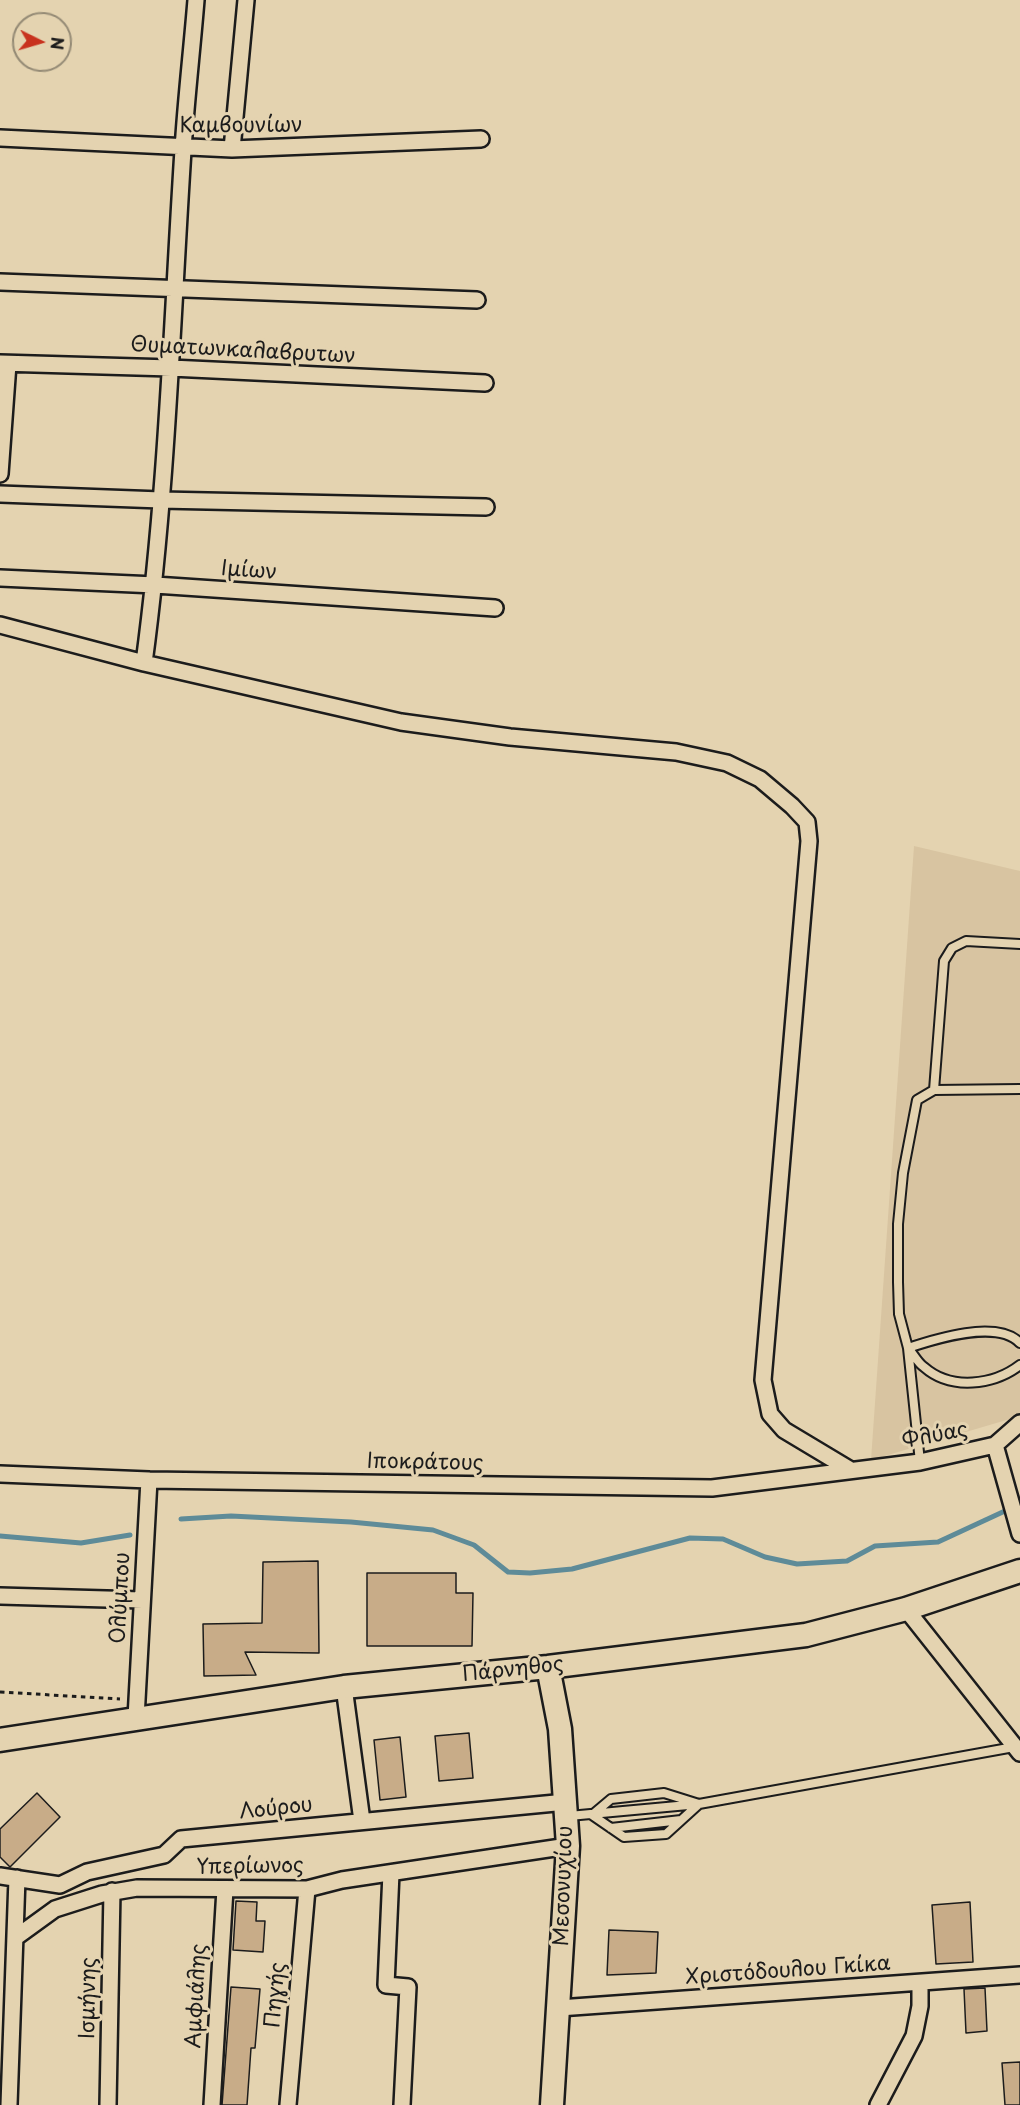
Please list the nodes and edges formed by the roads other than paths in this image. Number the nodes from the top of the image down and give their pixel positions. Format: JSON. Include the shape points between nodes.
{"nodes":[{"id":1,"x":196,"y":0,"type":"edge"},
{"id":2,"x":246,"y":0,"type":"edge"},
{"id":3,"x":0,"y":138,"type":"edge"},
{"id":4,"x":481,"y":138,"type":"dead end"},
{"id":5,"x":183,"y":148,"type":"junction"},
{"id":6,"x":231,"y":149,"type":"junction"},
{"id":7,"x":0,"y":282,"type":"edge"},
{"id":8,"x":176,"y":290,"type":"junction"},
{"id":9,"x":477,"y":300,"type":"dead end"},
{"id":10,"x":4,"y":363,"type":"edge"},
{"id":11,"x":171,"y":368,"type":"junction"},
{"id":12,"x":485,"y":383,"type":"dead end"},
{"id":13,"x":0,"y":474,"type":"edge"},
{"id":14,"x":0,"y":494,"type":"edge"},
{"id":15,"x":161,"y":500,"type":"junction"},
{"id":16,"x":486,"y":507,"type":"dead end"},
{"id":17,"x":0,"y":578,"type":"edge"},
{"id":18,"x":155,"y":585,"type":"junction"},
{"id":19,"x":495,"y":608,"type":"dead end"},
{"id":20,"x":0,"y":625,"type":"edge"},
{"id":21,"x":144,"y":663,"type":"junction"},
{"id":22,"x":1020,"y":944,"type":"edge"},
{"id":23,"x":1020,"y":1089,"type":"edge"},
{"id":24,"x":934,"y":1090,"type":"junction"},
{"id":25,"x":1020,"y":1343,"type":"edge"},
{"id":26,"x":908,"y":1348,"type":"junction"},
{"id":27,"x":1020,"y":1365,"type":"edge"},
{"id":28,"x":1020,"y":1423,"type":"edge"},
{"id":29,"x":995,"y":1445,"type":"junction"},
{"id":30,"x":920,"y":1462,"type":"junction"},
{"id":31,"x":849,"y":1469,"type":"junction"},
{"id":32,"x":0,"y":1474,"type":"edge"},
{"id":33,"x":149,"y":1480,"type":"junction"},
{"id":34,"x":1020,"y":1534,"type":"edge"},
{"id":35,"x":1020,"y":1571,"type":"edge"},
{"id":36,"x":0,"y":1596,"type":"edge"},
{"id":37,"x":142,"y":1600,"type":"junction"},
{"id":38,"x":906,"y":1609,"type":"junction"},
{"id":39,"x":548,"y":1667,"type":"junction"},
{"id":40,"x":344,"y":1687,"type":"junction"},
{"id":41,"x":136,"y":1709,"type":"junction"},
{"id":42,"x":0,"y":1740,"type":"edge"},
{"id":43,"x":1017,"y":1750,"type":"edge"},
{"id":44,"x":699,"y":1804,"type":"junction"},
{"id":45,"x":566,"y":1809,"type":"junction"},
{"id":46,"x":592,"y":1815,"type":"junction"},
{"id":47,"x":681,"y":1820,"type":"junction"},
{"id":48,"x":362,"y":1821,"type":"junction"},
{"id":49,"x":611,"y":1828,"type":"junction"},
{"id":50,"x":568,"y":1846,"type":"junction"},
{"id":51,"x":391,"y":1873,"type":"junction"},
{"id":52,"x":0,"y":1876,"type":"edge"},
{"id":53,"x":17,"y":1878,"type":"junction"},
{"id":54,"x":225,"y":1889,"type":"junction"},
{"id":55,"x":307,"y":1889,"type":"junction"},
{"id":56,"x":112,"y":1891,"type":"junction"},
{"id":57,"x":15,"y":1938,"type":"junction"},
{"id":58,"x":7,"y":1961,"type":"edge"},
{"id":59,"x":1020,"y":1975,"type":"edge"},
{"id":60,"x":920,"y":1983,"type":"junction"},
{"id":61,"x":559,"y":2008,"type":"junction"},
{"id":62,"x":9,"y":2105,"type":"edge"},
{"id":63,"x":108,"y":2105,"type":"edge"},
{"id":64,"x":212,"y":2105,"type":"edge"},
{"id":65,"x":288,"y":2105,"type":"edge"},
{"id":66,"x":402,"y":2105,"type":"edge"},
{"id":67,"x":552,"y":2105,"type":"edge"},
{"id":68,"x":878,"y":2105,"type":"edge"}],
"edges":[{"from":1,"to":5,"type":"street"},
{"from":2,"to":6,"type":"street"},
{"from":3,"to":5,"type":"street","name":"Καμβουνίων"},
{"from":4,"to":6,"type":"street","name":"Καμβουνίων"},
{"from":5,"to":6,"type":"street","name":"Καμβουνίων"},
{"from":5,"to":8,"type":"street"},
{"from":7,"to":8,"type":"street"},
{"from":8,"to":9,"type":"street"},
{"from":8,"to":11,"type":"street"},
{"from":10,"to":11,"type":"street","name":"Θυματωνκαλαβρυτων"},
{"from":10,"to":13,"type":"street"},
{"from":11,"to":12,"type":"street","name":"Θυματωνκαλαβρυτων"},
{"from":11,"to":15,"type":"street"},
{"from":14,"to":15,"type":"street"},
{"from":15,"to":16,"type":"street"},
{"from":15,"to":18,"type":"street"},
{"from":17,"to":18,"type":"street","name":"Ιμίων"},
{"from":18,"to":19,"type":"street","name":"Ιμίων"},
{"from":18,"to":21,"type":"street"},
{"from":20,"to":21,"type":"street"},
{"from":21,"to":31,"type":"street","via":[[401,722],[510,737],[676,752],[727,763],[760,779],[807,822],[808,853],[763,1380],[770,1414],[784,1430]]},
{"from":22,"to":24,"type":"lane","via":[[966,941],[952,948],[944,961]]},
{"from":23,"to":24,"type":"lane"},
{"from":24,"to":26,"type":"lane","via":[[917,1100],[903,1173],[898,1224],[899,1314]]},
{"from":25,"to":26,"type":"lane","via":[[1010,1336],[970,1332]]},
{"from":26,"to":27,"type":"lane","via":[[924,1368],[962,1382],[990,1381],[1008,1375]]},
{"from":26,"to":30,"type":"lane"},
{"from":28,"to":29,"type":"street","name":"Φλύας"},
{"from":29,"to":30,"type":"street","name":"Φλύας"},
{"from":29,"to":34,"type":"street"},
{"from":30,"to":31,"type":"street","name":"Φλύας"},
{"from":31,"to":33,"type":"street","name":"Ιποκράτους","via":[[712,1488]]},
{"from":32,"to":33,"type":"street","name":"Ιποκράτους"},
{"from":33,"to":37,"type":"street","name":"Ολύμπου"},
{"from":35,"to":38,"type":"main road","name":"Πάρνηθος"},
{"from":36,"to":37,"type":"street"},
{"from":37,"to":41,"type":"street","name":"Ολύμπου"},
{"from":38,"to":39,"type":"main road","name":"Πάρνηθος","via":[[806,1635]]},
{"from":38,"to":43,"type":"street"},
{"from":39,"to":40,"type":"main road","name":"Πάρνηθος"},
{"from":39,"to":45,"type":"main road","name":"Μεσονυχίου","via":[[560,1729]]},
{"from":40,"to":41,"type":"main road","name":"Πάρνηθος"},
{"from":40,"to":48,"type":"street"},
{"from":41,"to":42,"type":"main road","name":"Πάρνηθος"},
{"from":43,"to":44,"type":"lane"},
{"from":44,"to":46,"type":"lane"},
{"from":44,"to":46,"type":"lane","via":[[664,1793],[611,1799]]},
{"from":44,"to":47,"type":"lane"},
{"from":45,"to":46,"type":"lane"},
{"from":45,"to":48,"type":"street","name":"Λούρου"},
{"from":45,"to":50,"type":"main road","name":"Μεσονυχίου"},
{"from":46,"to":49,"type":"lane"},
{"from":47,"to":49,"type":"lane"},
{"from":47,"to":49,"type":"lane","via":[[666,1834],[624,1837]]},
{"from":48,"to":53,"type":"street","name":"Λούρου","via":[[181,1839],[164,1855],[87,1872],[60,1885]]},
{"from":50,"to":51,"type":"street","name":"Υπερίωνος"},
{"from":50,"to":61,"type":"main road","name":"Μεσονυχίου"},
{"from":51,"to":55,"type":"street","name":"Υπερίωνος"},
{"from":51,"to":66,"type":"street","via":[[386,1985],[408,1987]]},
{"from":52,"to":53,"type":"street","name":"Λούρου"},
{"from":53,"to":57,"type":"street"},
{"from":54,"to":55,"type":"street","name":"Υπερίωνος"},
{"from":54,"to":56,"type":"street","name":"Υπερίωνος"},
{"from":54,"to":64,"type":"street","name":"Αμφιάλης"},
{"from":55,"to":65,"type":"street","name":"Πηγής"},
{"from":56,"to":57,"type":"street","name":"Υπερίωνος","via":[[56,1909]]},
{"from":56,"to":63,"type":"street","name":"Ισμήνης"},
{"from":57,"to":58,"type":"street"},
{"from":58,"to":62,"type":"street"},
{"from":59,"to":60,"type":"street","name":"Χριστόδουλου Γκίκα"},
{"from":60,"to":61,"type":"street","name":"Χριστόδουλου Γκίκα"},
{"from":60,"to":68,"type":"street","via":[[914,2036]]},
{"from":61,"to":67,"type":"main road","name":"Μεσονυχίου"}]}
